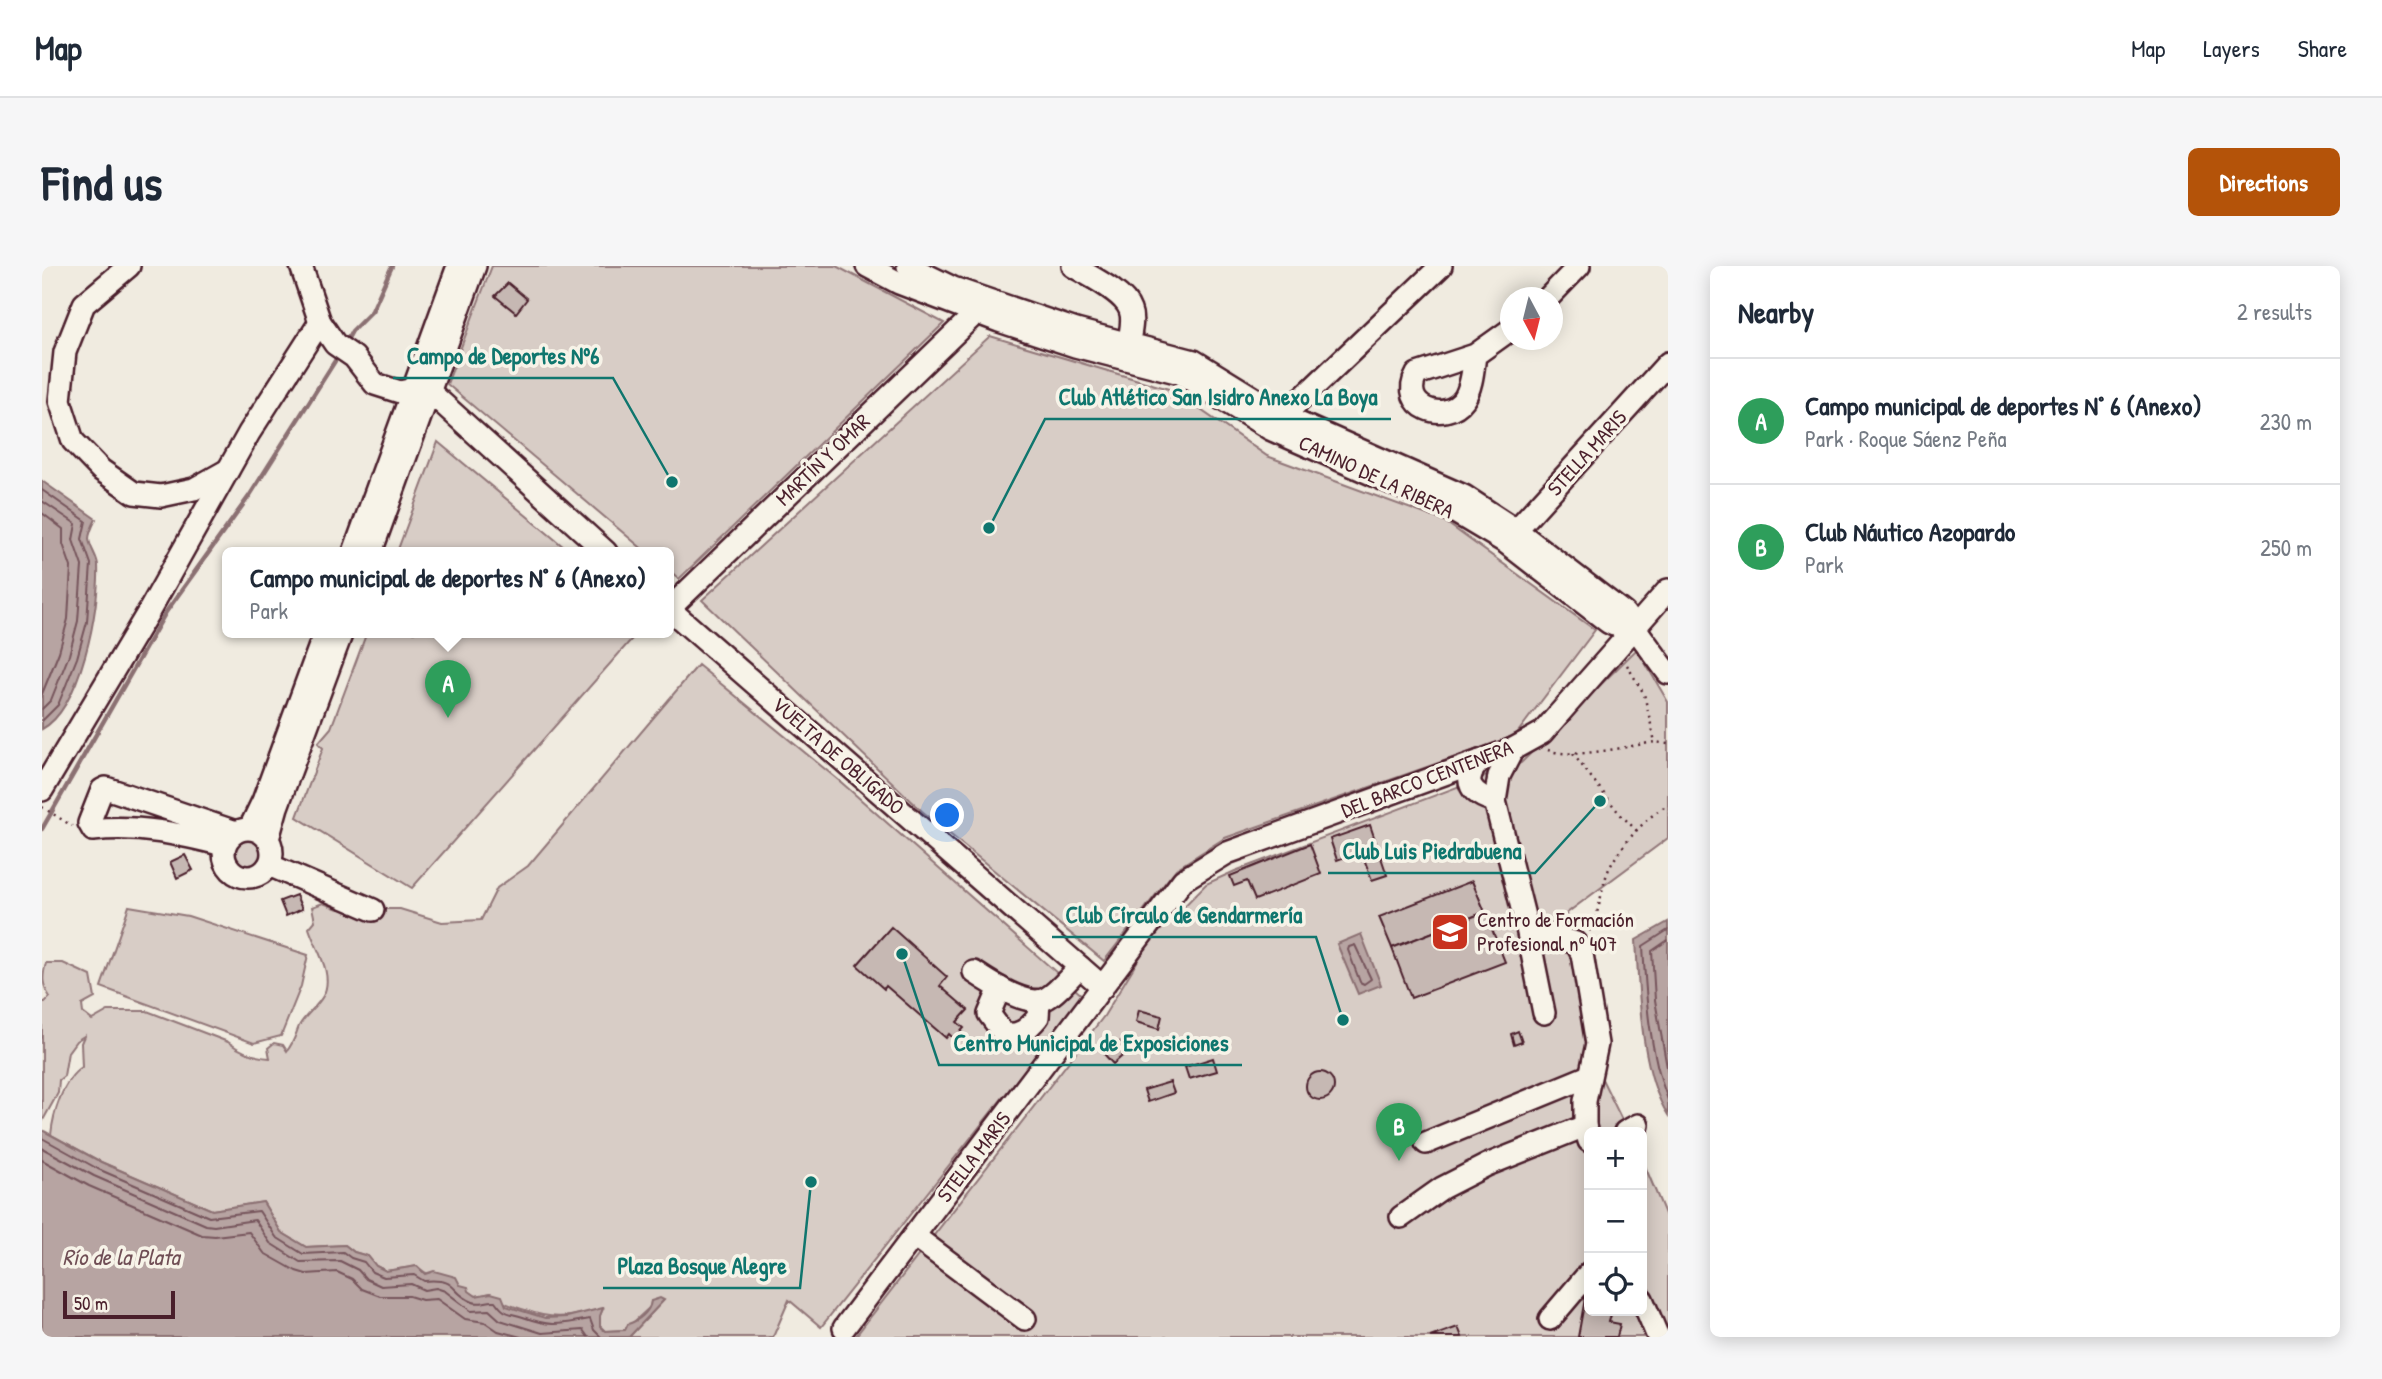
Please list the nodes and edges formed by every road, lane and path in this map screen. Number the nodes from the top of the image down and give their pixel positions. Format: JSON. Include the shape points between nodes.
{"nodes":[{"id":1,"x":129,"y":266,"type":"edge"},
{"id":2,"x":301,"y":266,"type":"edge"},
{"id":3,"x":458,"y":266,"type":"edge"},
{"id":4,"x":475,"y":266,"type":"edge"},
{"id":5,"x":867,"y":266,"type":"edge"},
{"id":6,"x":908,"y":266,"type":"edge"},
{"id":7,"x":1073,"y":266,"type":"edge"},
{"id":8,"x":1441,"y":266,"type":"edge"},
{"id":9,"x":1579,"y":266,"type":"edge"},
{"id":10,"x":1559,"y":287,"type":"edge"},
{"id":11,"x":977,"y":312,"type":"junction"},
{"id":12,"x":320,"y":322,"type":"junction"},
{"id":13,"x":1500,"y":337,"type":"edge"},
{"id":14,"x":1129,"y":343,"type":"junction"},
{"id":15,"x":1475,"y":355,"type":"dead end"},
{"id":16,"x":1668,"y":363,"type":"edge"},
{"id":17,"x":422,"y":390,"type":"junction"},
{"id":18,"x":1277,"y":422,"type":"junction"},
{"id":19,"x":228,"y":470,"type":"junction"},
{"id":20,"x":1511,"y":536,"type":"junction"},
{"id":21,"x":356,"y":547,"type":"edge"},
{"id":22,"x":373,"y":547,"type":"edge"},
{"id":23,"x":600,"y":547,"type":"edge"},
{"id":24,"x":1668,"y":590,"type":"edge"},
{"id":25,"x":674,"y":603,"type":"edge"},
{"id":26,"x":674,"y":612,"type":"edge"},
{"id":27,"x":1633,"y":628,"type":"junction"},
{"id":28,"x":323,"y":638,"type":"edge"},
{"id":29,"x":340,"y":638,"type":"edge"},
{"id":30,"x":1616,"y":648,"type":"junction"},
{"id":31,"x":1668,"y":673,"type":"edge"},
{"id":32,"x":1655,"y":742,"type":"junction"},
{"id":33,"x":1668,"y":744,"type":"edge"},
{"id":34,"x":1519,"y":746,"type":"junction"},
{"id":35,"x":1573,"y":754,"type":"junction"},
{"id":36,"x":1480,"y":761,"type":"junction"},
{"id":37,"x":42,"y":790,"type":"edge"},
{"id":38,"x":1495,"y":801,"type":"junction"},
{"id":39,"x":1668,"y":805,"type":"edge"},
{"id":40,"x":42,"y":807,"type":"edge"},
{"id":41,"x":64,"y":822,"type":"dead end"},
{"id":42,"x":1637,"y":831,"type":"junction"},
{"id":43,"x":237,"y":835,"type":"junction"},
{"id":44,"x":268,"y":839,"type":"junction"},
{"id":45,"x":269,"y":866,"type":"junction"},
{"id":46,"x":373,"y":910,"type":"dead end"},
{"id":47,"x":1527,"y":928,"type":"junction"},
{"id":48,"x":1576,"y":943,"type":"junction"},
{"id":49,"x":1080,"y":967,"type":"junction"},
{"id":50,"x":974,"y":972,"type":"dead end"},
{"id":51,"x":1103,"y":987,"type":"junction"},
{"id":52,"x":1000,"y":988,"type":"junction"},
{"id":53,"x":1039,"y":1001,"type":"junction"},
{"id":54,"x":1544,"y":1013,"type":"dead end"},
{"id":55,"x":1589,"y":1076,"type":"junction"},
{"id":56,"x":1587,"y":1127,"type":"edge"},
{"id":57,"x":1584,"y":1135,"type":"edge"},
{"id":58,"x":1426,"y":1143,"type":"dead end"},
{"id":59,"x":1401,"y":1217,"type":"dead end"},
{"id":60,"x":914,"y":1236,"type":"junction"},
{"id":61,"x":1584,"y":1279,"type":"edge"},
{"id":62,"x":1647,"y":1311,"type":"edge"},
{"id":63,"x":1025,"y":1319,"type":"dead end"},
{"id":64,"x":1550,"y":1319,"type":"dead end"},
{"id":65,"x":844,"y":1328,"type":"dead end"},
{"id":66,"x":1658,"y":1337,"type":"edge"}],
"edges":[{"from":1,"to":19,"type":"street","via":[[84,304],[65,352],[60,401],[73,441],[101,470],[134,493],[160,496],[194,489]]},
{"from":2,"to":12,"type":"street"},
{"from":3,"to":17,"type":"street"},
{"from":4,"to":17,"type":"street"},
{"from":5,"to":11,"type":"street","name":"CAMINO DE LA RIBERA"},
{"from":6,"to":14,"type":"street","name":"CAMINO DE LA RIBERA","via":[[953,288]]},
{"from":7,"to":14,"type":"street","via":[[1122,297],[1132,320]]},
{"from":8,"to":18,"type":"street"},
{"from":9,"to":10,"type":"street"},
{"from":11,"to":18,"type":"street","name":"CAMINO DE LA RIBERA","via":[[1180,373]]},
{"from":11,"to":25,"type":"street","name":"MARTÍN Y OMAR"},
{"from":12,"to":17,"type":"street","via":[[375,384],[400,392]]},
{"from":12,"to":19,"type":"street"},
{"from":13,"to":15,"type":"street"},
{"from":14,"to":18,"type":"street","name":"CAMINO DE LA RIBERA","via":[[1194,361]]},
{"from":16,"to":20,"type":"street","name":"STELLA MARIS"},
{"from":17,"to":21,"type":"street"},
{"from":17,"to":22,"type":"street"},
{"from":17,"to":23,"type":"street"},
{"from":18,"to":20,"type":"street","name":"CAMINO DE LA RIBERA","via":[[1464,496]]},
{"from":19,"to":37,"type":"street"},
{"from":20,"to":27,"type":"street","name":"CAMINO DE LA RIBERA","via":[[1624,613]]},
{"from":24,"to":27,"type":"street","name":"DEL BARCO CENTENERA"},
{"from":26,"to":49,"type":"street","name":"VUELTA DE OBLIGADO"},
{"from":27,"to":30,"type":"street","name":"DEL BARCO CENTENERA"},
{"from":27,"to":31,"type":"street","name":"CAMINO DE LA RIBERA"},
{"from":28,"to":43,"type":"street","via":[[263,801]]},
{"from":29,"to":44,"type":"street"},
{"from":30,"to":32,"type":"path","via":[[1644,694]]},
{"from":30,"to":34,"type":"street","name":"DEL BARCO CENTENERA","via":[[1542,733]]},
{"from":32,"to":33,"type":"path"},
{"from":32,"to":35,"type":"path"},
{"from":34,"to":35,"type":"path"},
{"from":34,"to":36,"type":"street","name":"DEL BARCO CENTENERA"},
{"from":34,"to":38,"type":"street","via":[[1499,776]]},
{"from":35,"to":42,"type":"path"},
{"from":36,"to":38,"type":"street","via":[[1473,768],[1470,784],[1483,798]]},
{"from":36,"to":51,"type":"street","name":"DEL BARCO CENTENERA","via":[[1227,853],[1183,880]]},
{"from":38,"to":47,"type":"street"},
{"from":39,"to":42,"type":"path"},
{"from":40,"to":41,"type":"path"},
{"from":42,"to":48,"type":"path","via":[[1609,869],[1595,922]]},
{"from":43,"to":43,"type":"street","via":[[106,788],[89,823],[93,830],[119,827]]},
{"from":43,"to":44,"type":"street"},
{"from":43,"to":45,"type":"street","via":[[223,858],[230,870],[252,877]]},
{"from":44,"to":45,"type":"street","via":[[273,856]]},
{"from":45,"to":46,"type":"street"},
{"from":47,"to":48,"type":"street"},
{"from":47,"to":54,"type":"street"},
{"from":48,"to":55,"type":"street","via":[[1582,954],[1597,1044]]},
{"from":49,"to":51,"type":"street","name":"VUELTA DE OBLIGADO"},
{"from":49,"to":53,"type":"street"},
{"from":50,"to":52,"type":"street"},
{"from":51,"to":60,"type":"street","name":"STELLA MARIS"},
{"from":52,"to":53,"type":"street"},
{"from":52,"to":53,"type":"street","via":[[989,1014],[1004,1034],[1025,1031],[1038,1017]]},
{"from":55,"to":56,"type":"street"},
{"from":55,"to":58,"type":"street"},
{"from":57,"to":59,"type":"street","via":[[1487,1165],[1442,1188]]},
{"from":60,"to":63,"type":"street"},
{"from":60,"to":65,"type":"street","name":"STELLA MARIS"},
{"from":61,"to":64,"type":"street"},
{"from":62,"to":66,"type":"street"}]}
